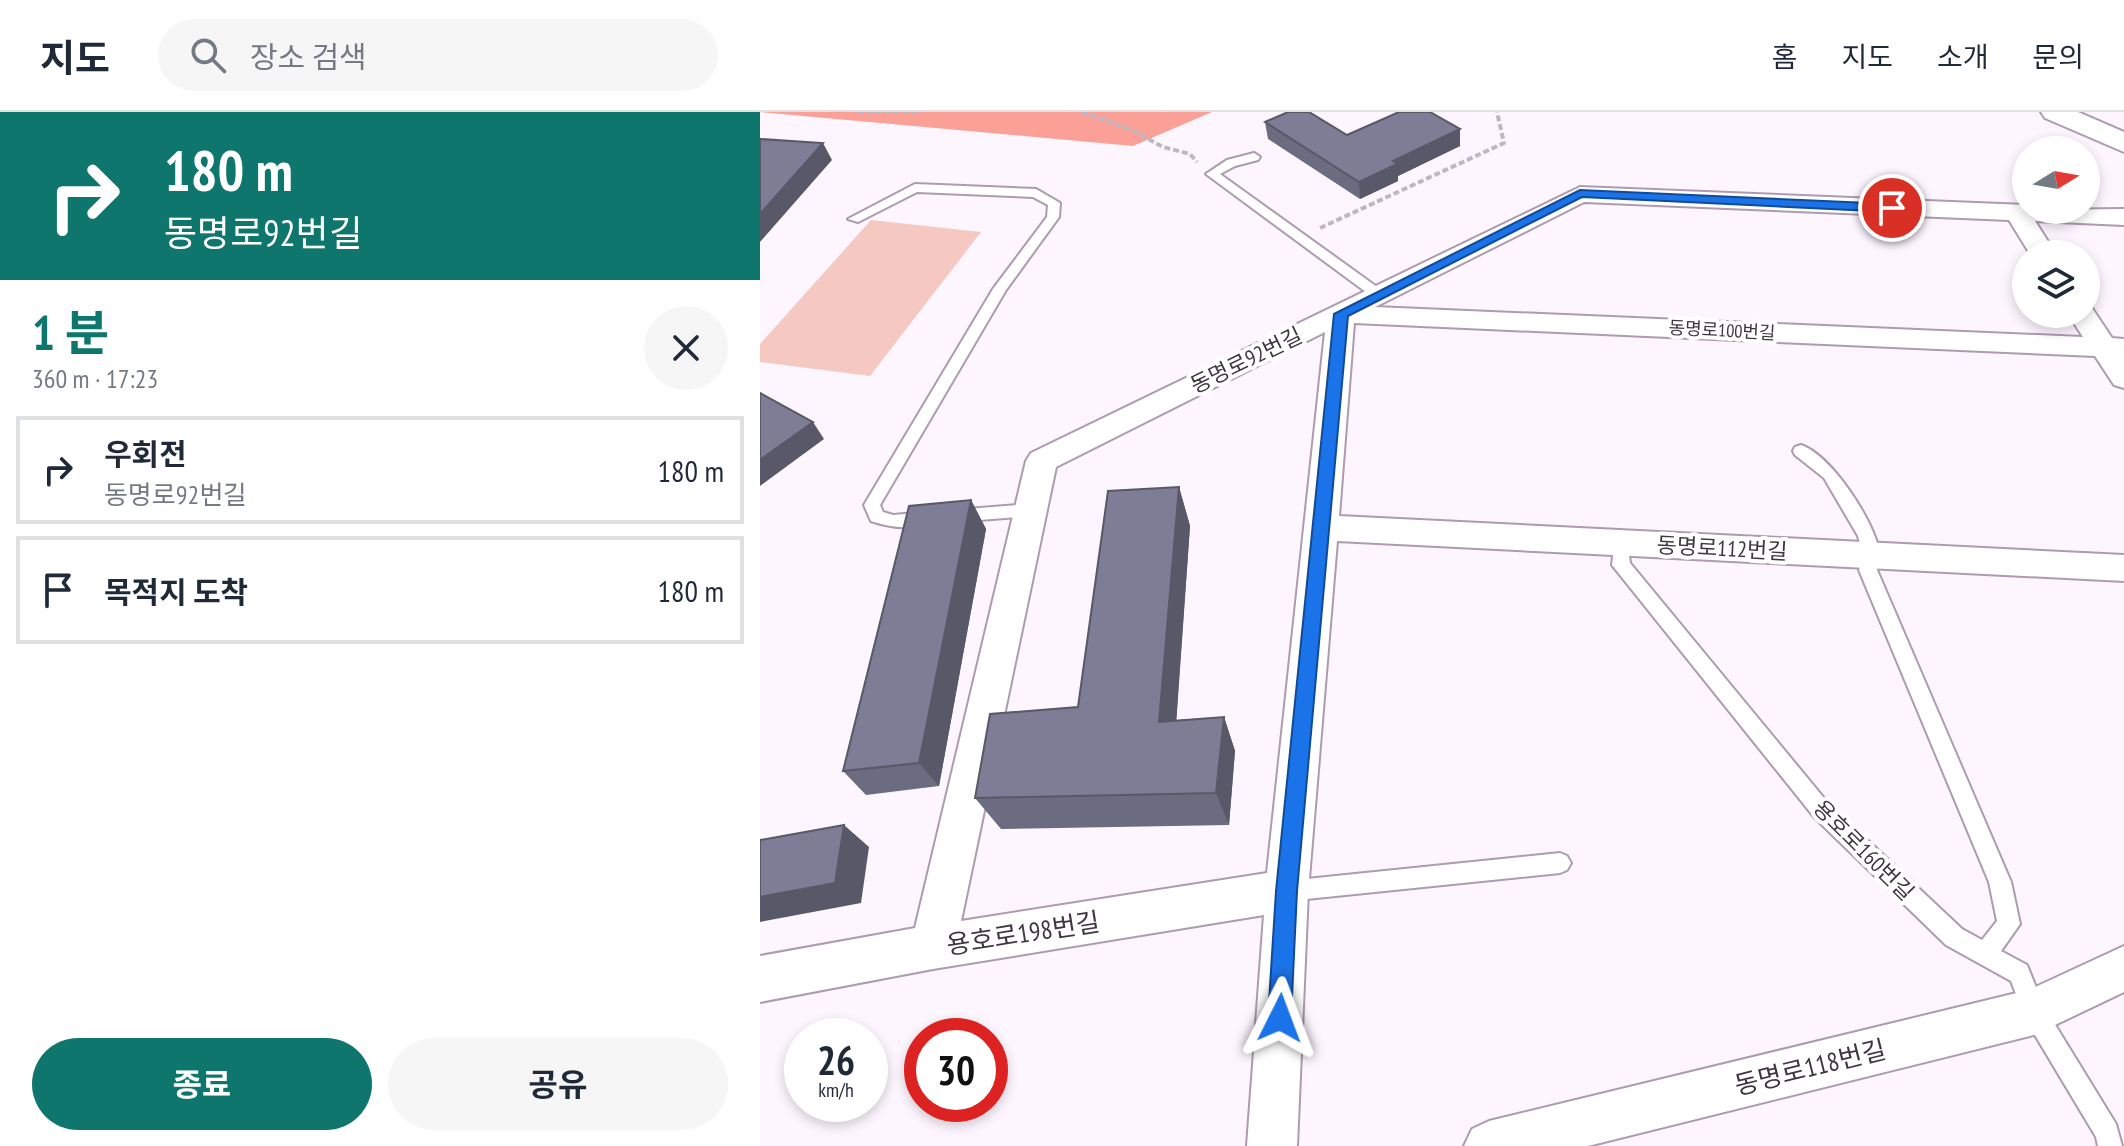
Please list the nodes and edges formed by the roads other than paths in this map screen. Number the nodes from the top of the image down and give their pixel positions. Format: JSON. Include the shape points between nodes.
{"nodes":[{"id":1,"x":2055,"y":112,"type":"edge"},
{"id":2,"x":2124,"y":143,"type":"edge"},
{"id":3,"x":1254,"y":157,"type":"dead end"},
{"id":4,"x":2012,"y":214,"type":"edge"},
{"id":5,"x":2100,"y":216,"type":"edge"},
{"id":6,"x":2124,"y":217,"type":"edge"},
{"id":7,"x":854,"y":219,"type":"dead end"},
{"id":8,"x":1379,"y":295,"type":"junction"},
{"id":9,"x":1341,"y":314,"type":"junction"},
{"id":10,"x":2095,"y":328,"type":"edge"},
{"id":11,"x":2114,"y":348,"type":"edge"},
{"id":12,"x":2124,"y":378,"type":"edge"},
{"id":13,"x":1801,"y":451,"type":"dead end"},
{"id":14,"x":1031,"y":510,"type":"junction"},
{"id":15,"x":1321,"y":528,"type":"junction"},
{"id":16,"x":1621,"y":543,"type":"junction"},
{"id":17,"x":1872,"y":555,"type":"junction"},
{"id":18,"x":2124,"y":568,"type":"edge"},
{"id":19,"x":1560,"y":863,"type":"dead end"},
{"id":20,"x":1287,"y":891,"type":"junction"},
{"id":21,"x":933,"y":947,"type":"junction"},
{"id":22,"x":1985,"y":954,"type":"junction"},
{"id":23,"x":2124,"y":968,"type":"edge"},
{"id":24,"x":760,"y":979,"type":"edge"},
{"id":25,"x":2034,"y":1012,"type":"junction"},
{"id":26,"x":1272,"y":1146,"type":"edge"},
{"id":27,"x":1489,"y":1146,"type":"edge"},
{"id":28,"x":2110,"y":1146,"type":"edge"}],
"edges":[{"from":1,"to":2,"type":"street"},
{"from":3,"to":8,"type":"lane","via":[[1212,174]]},
{"from":4,"to":8,"type":"street","name":"동명로92번길","via":[[1580,194]]},
{"from":5,"to":6,"type":"street","name":"동명로92번길"},
{"from":7,"to":14,"type":"lane","via":[[915,188],[1036,193],[1054,203],[1053,217],[1000,289],[872,505],[877,517],[893,521]]},
{"from":8,"to":9,"type":"street","name":"동명로92번길"},
{"from":9,"to":11,"type":"street","name":"동명로100번길"},
{"from":9,"to":14,"type":"street","name":"동명로92번길","via":[[1042,461]]},
{"from":9,"to":15,"type":"street"},
{"from":10,"to":11,"type":"street"},
{"from":11,"to":12,"type":"street"},
{"from":13,"to":17,"type":"lane","via":[[1830,474]]},
{"from":14,"to":21,"type":"street","name":"동명로92번길"},
{"from":15,"to":16,"type":"street","name":"동명로112번길"},
{"from":15,"to":20,"type":"street"},
{"from":16,"to":17,"type":"street","name":"동명로112번길"},
{"from":16,"to":22,"type":"lane","name":"용호로160번길","via":[[1621,565],[1821,810],[1954,937]]},
{"from":17,"to":18,"type":"street","name":"동명로112번길"},
{"from":17,"to":22,"type":"lane","via":[[1868,570],[2000,882],[2009,924]]},
{"from":19,"to":20,"type":"lane"},
{"from":20,"to":21,"type":"street","name":"용호로198번길"},
{"from":20,"to":26,"type":"street"},
{"from":21,"to":24,"type":"street","name":"용호로198번길"},
{"from":22,"to":25,"type":"lane","name":"용호로160번길","via":[[2019,973]]},
{"from":23,"to":25,"type":"street","name":"동명로118번길"},
{"from":25,"to":27,"type":"street","name":"동명로118번길"},
{"from":25,"to":28,"type":"lane","name":"용호로160번길"}]}
